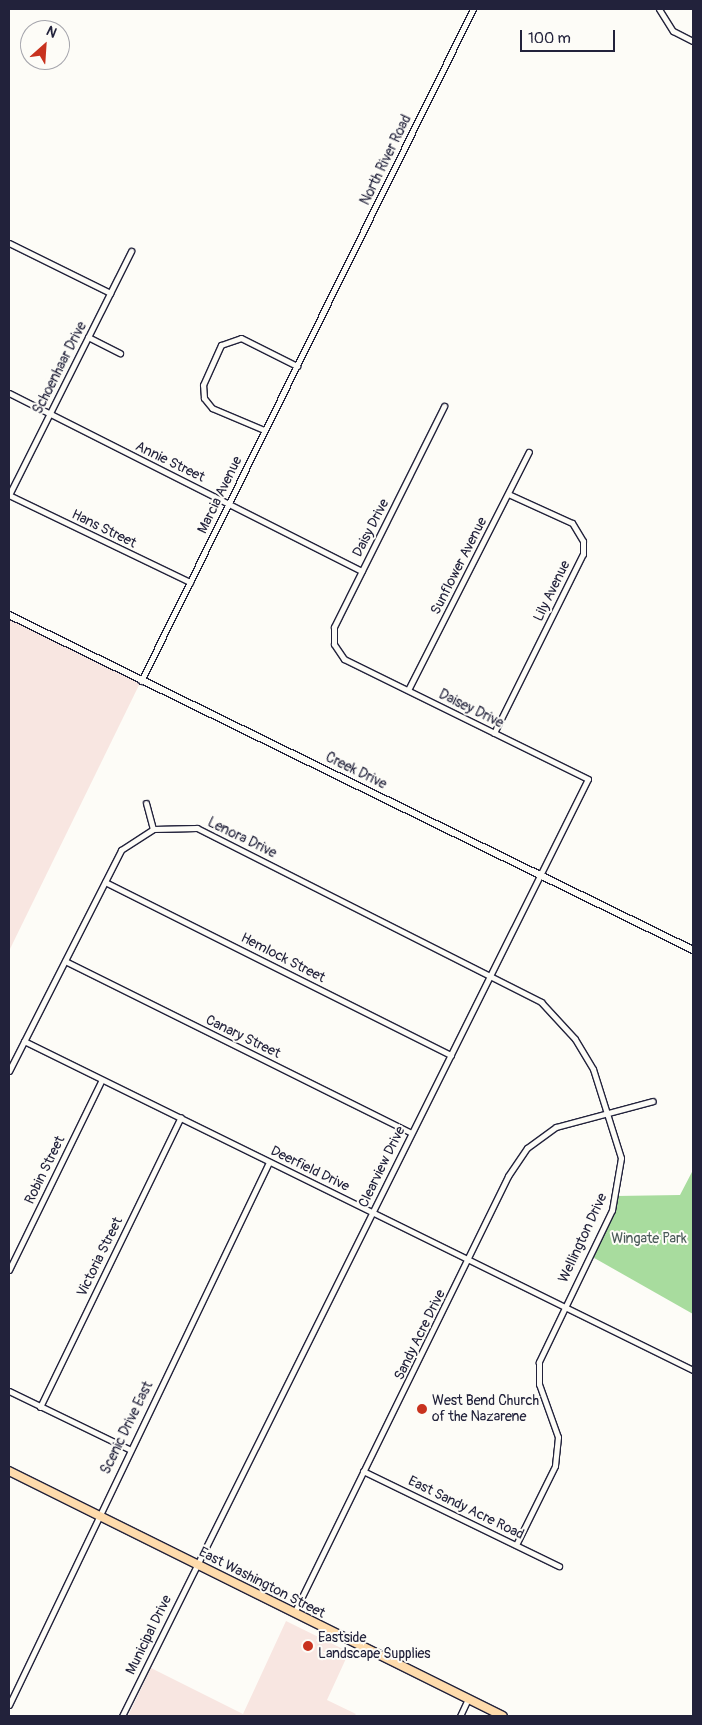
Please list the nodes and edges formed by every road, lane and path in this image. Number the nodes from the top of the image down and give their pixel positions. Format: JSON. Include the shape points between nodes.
{"nodes":[{"id":1,"x":473,"y":9,"type":"edge"},
{"id":2,"x":659,"y":9,"type":"edge"},
{"id":3,"x":693,"y":41,"type":"edge"},
{"id":4,"x":9,"y":243,"type":"edge"},
{"id":5,"x":131,"y":251,"type":"dead end"},
{"id":6,"x":110,"y":293,"type":"junction"},
{"id":7,"x":320,"y":321,"type":"joint"},
{"id":8,"x":88,"y":337,"type":"junction"},
{"id":9,"x":120,"y":352,"type":"dead end"},
{"id":10,"x":297,"y":366,"type":"junction"},
{"id":11,"x":9,"y":393,"type":"edge"},
{"id":12,"x":444,"y":406,"type":"dead end"},
{"id":13,"x":49,"y":415,"type":"junction"},
{"id":14,"x":264,"y":430,"type":"junction"},
{"id":15,"x":529,"y":452,"type":"dead end"},
{"id":16,"x":508,"y":494,"type":"junction"},
{"id":17,"x":9,"y":495,"type":"edge"},
{"id":18,"x":228,"y":503,"type":"junction"},
{"id":19,"x":362,"y":571,"type":"junction"},
{"id":20,"x":190,"y":582,"type":"junction"},
{"id":21,"x":9,"y":615,"type":"edge"},
{"id":22,"x":344,"y":659,"type":"joint"},
{"id":23,"x":141,"y":681,"type":"junction"},
{"id":24,"x":408,"y":690,"type":"junction"},
{"id":25,"x":494,"y":733,"type":"junction"},
{"id":26,"x":588,"y":779,"type":"joint"},
{"id":27,"x":146,"y":803,"type":"dead end"},
{"id":28,"x":153,"y":829,"type":"junction"},
{"id":29,"x":541,"y":875,"type":"junction"},
{"id":30,"x":105,"y":882,"type":"junction"},
{"id":31,"x":693,"y":950,"type":"edge"},
{"id":32,"x":64,"y":961,"type":"junction"},
{"id":33,"x":492,"y":974,"type":"junction"},
{"id":34,"x":24,"y":1041,"type":"junction"},
{"id":35,"x":451,"y":1055,"type":"junction"},
{"id":36,"x":9,"y":1071,"type":"edge"},
{"id":37,"x":101,"y":1081,"type":"junction"},
{"id":38,"x":653,"y":1102,"type":"dead end"},
{"id":39,"x":609,"y":1114,"type":"junction"},
{"id":40,"x":181,"y":1116,"type":"junction"},
{"id":41,"x":411,"y":1133,"type":"junction"},
{"id":42,"x":269,"y":1162,"type":"junction"},
{"id":43,"x":372,"y":1212,"type":"junction"},
{"id":44,"x":469,"y":1261,"type":"junction"},
{"id":45,"x":9,"y":1270,"type":"edge"},
{"id":46,"x":564,"y":1307,"type":"junction"},
{"id":47,"x":693,"y":1370,"type":"edge"},
{"id":48,"x":9,"y":1391,"type":"edge"},
{"id":49,"x":40,"y":1407,"type":"junction"},
{"id":50,"x":129,"y":1449,"type":"junction"},
{"id":51,"x":363,"y":1471,"type":"junction"},
{"id":52,"x":9,"y":1472,"type":"edge"},
{"id":53,"x":98,"y":1514,"type":"junction"},
{"id":54,"x":516,"y":1545,"type":"junction"},
{"id":55,"x":196,"y":1564,"type":"junction"},
{"id":56,"x":559,"y":1566,"type":"dead end"},
{"id":57,"x":294,"y":1613,"type":"junction"},
{"id":58,"x":468,"y":1699,"type":"junction"},
{"id":59,"x":9,"y":1705,"type":"edge"},
{"id":60,"x":122,"y":1716,"type":"edge"},
{"id":61,"x":460,"y":1716,"type":"edge"},
{"id":62,"x":503,"y":1716,"type":"edge"}],
"edges":[{"from":1,"to":7,"type":"street","name":"North River Road"},
{"from":2,"to":3,"type":"street","via":[[673,31]]},
{"from":4,"to":6,"type":"street"},
{"from":5,"to":6,"type":"street","name":"Schoenhaar Drive"},
{"from":6,"to":8,"type":"street","name":"Schoenhaar Drive"},
{"from":7,"to":10,"type":"street","name":"Marcia Avenue"},
{"from":8,"to":9,"type":"street"},
{"from":8,"to":13,"type":"street","name":"Schoenhaar Drive"},
{"from":10,"to":14,"type":"street","name":"Marcia Avenue"},
{"from":10,"to":14,"type":"street","via":[[241,338],[221,345],[203,385],[204,398],[212,408]]},
{"from":11,"to":13,"type":"street","name":"Annie Street"},
{"from":12,"to":19,"type":"street","name":"Daisy Drive"},
{"from":13,"to":17,"type":"street","name":"Schoenhaar Drive"},
{"from":13,"to":18,"type":"street","name":"Annie Street"},
{"from":14,"to":18,"type":"street","name":"Marcia Avenue"},
{"from":15,"to":16,"type":"street","name":"Sunflower Avenue"},
{"from":16,"to":24,"type":"street","name":"Sunflower Avenue"},
{"from":16,"to":25,"type":"street","name":"Lily Avenue","via":[[572,522],[584,541],[582,554]]},
{"from":17,"to":20,"type":"street","name":"Hans Street"},
{"from":18,"to":19,"type":"street","name":"Annie Street"},
{"from":18,"to":20,"type":"street","name":"Marcia Avenue"},
{"from":19,"to":22,"type":"street","name":"Daisy Drive","via":[[334,627],[334,644]]},
{"from":20,"to":23,"type":"street","name":"Marcia Avenue"},
{"from":21,"to":23,"type":"street","name":"Creek Drive"},
{"from":22,"to":24,"type":"street","name":"Daisey Drive"},
{"from":23,"to":29,"type":"street","name":"Creek Drive"},
{"from":24,"to":25,"type":"street","name":"Daisey Drive"},
{"from":25,"to":26,"type":"street","name":"Daisey Drive"},
{"from":26,"to":29,"type":"street","name":"Clearview Drive"},
{"from":27,"to":28,"type":"street"},
{"from":28,"to":30,"type":"street","via":[[121,850]]},
{"from":28,"to":33,"type":"street","name":"Lenora Drive","via":[[197,828]]},
{"from":29,"to":31,"type":"street","name":"Creek Drive"},
{"from":29,"to":33,"type":"street","name":"Clearview Drive"},
{"from":30,"to":32,"type":"street"},
{"from":30,"to":35,"type":"street","name":"Hemlock Street"},
{"from":32,"to":34,"type":"street"},
{"from":32,"to":41,"type":"street","name":"Canary Street"},
{"from":33,"to":35,"type":"street","name":"Clearview Drive"},
{"from":33,"to":39,"type":"street","name":"Wellington Drive","via":[[542,1002],[575,1039],[592,1069]]},
{"from":34,"to":36,"type":"street"},
{"from":34,"to":37,"type":"street","name":"Deerfield Drive"},
{"from":35,"to":41,"type":"street","name":"Clearview Drive"},
{"from":37,"to":40,"type":"street","name":"Deerfield Drive"},
{"from":37,"to":45,"type":"street","name":"Robin Street"},
{"from":38,"to":39,"type":"street","name":"Sandy Acre Drive"},
{"from":39,"to":44,"type":"street","name":"Sandy Acre Drive","via":[[556,1127],[527,1148],[508,1176]]},
{"from":39,"to":46,"type":"street","name":"Wellington Drive","via":[[622,1158],[616,1196]]},
{"from":40,"to":42,"type":"street","name":"Deerfield Drive"},
{"from":40,"to":49,"type":"street","name":"Victoria Street"},
{"from":41,"to":43,"type":"street","name":"Clearview Drive"},
{"from":42,"to":43,"type":"street","name":"Deerfield Drive"},
{"from":42,"to":50,"type":"street","name":"Scenic Drive East"},
{"from":43,"to":44,"type":"street","name":"Deerfield Drive"},
{"from":43,"to":55,"type":"street","name":"Clearview Drive"},
{"from":44,"to":46,"type":"street","name":"Deerfield Drive"},
{"from":44,"to":51,"type":"street","name":"Sandy Acre Drive"},
{"from":46,"to":47,"type":"street","name":"Deerfield Drive"},
{"from":46,"to":54,"type":"street","name":"Wellington Drive","via":[[539,1362],[538,1374],[558,1438],[555,1466]]},
{"from":48,"to":49,"type":"street"},
{"from":49,"to":50,"type":"street"},
{"from":50,"to":53,"type":"street","name":"Scenic Drive East"},
{"from":51,"to":54,"type":"street","name":"East Sandy Acre Road"},
{"from":51,"to":57,"type":"street","name":"Sandy Acre Drive"},
{"from":52,"to":53,"type":"main road","name":"East Washington Street"},
{"from":53,"to":55,"type":"main road","name":"East Washington Street"},
{"from":53,"to":59,"type":"street","name":"Scenic Drive East","via":[[94,1532]]},
{"from":54,"to":56,"type":"street","name":"East Sandy Acre Road"},
{"from":55,"to":57,"type":"main road","name":"East Washington Street"},
{"from":55,"to":60,"type":"street","name":"Municipal Drive"},
{"from":57,"to":58,"type":"main road","name":"East Washington Street"},
{"from":58,"to":61,"type":"street"},
{"from":58,"to":62,"type":"main road","name":"East Washington Street"}]}
